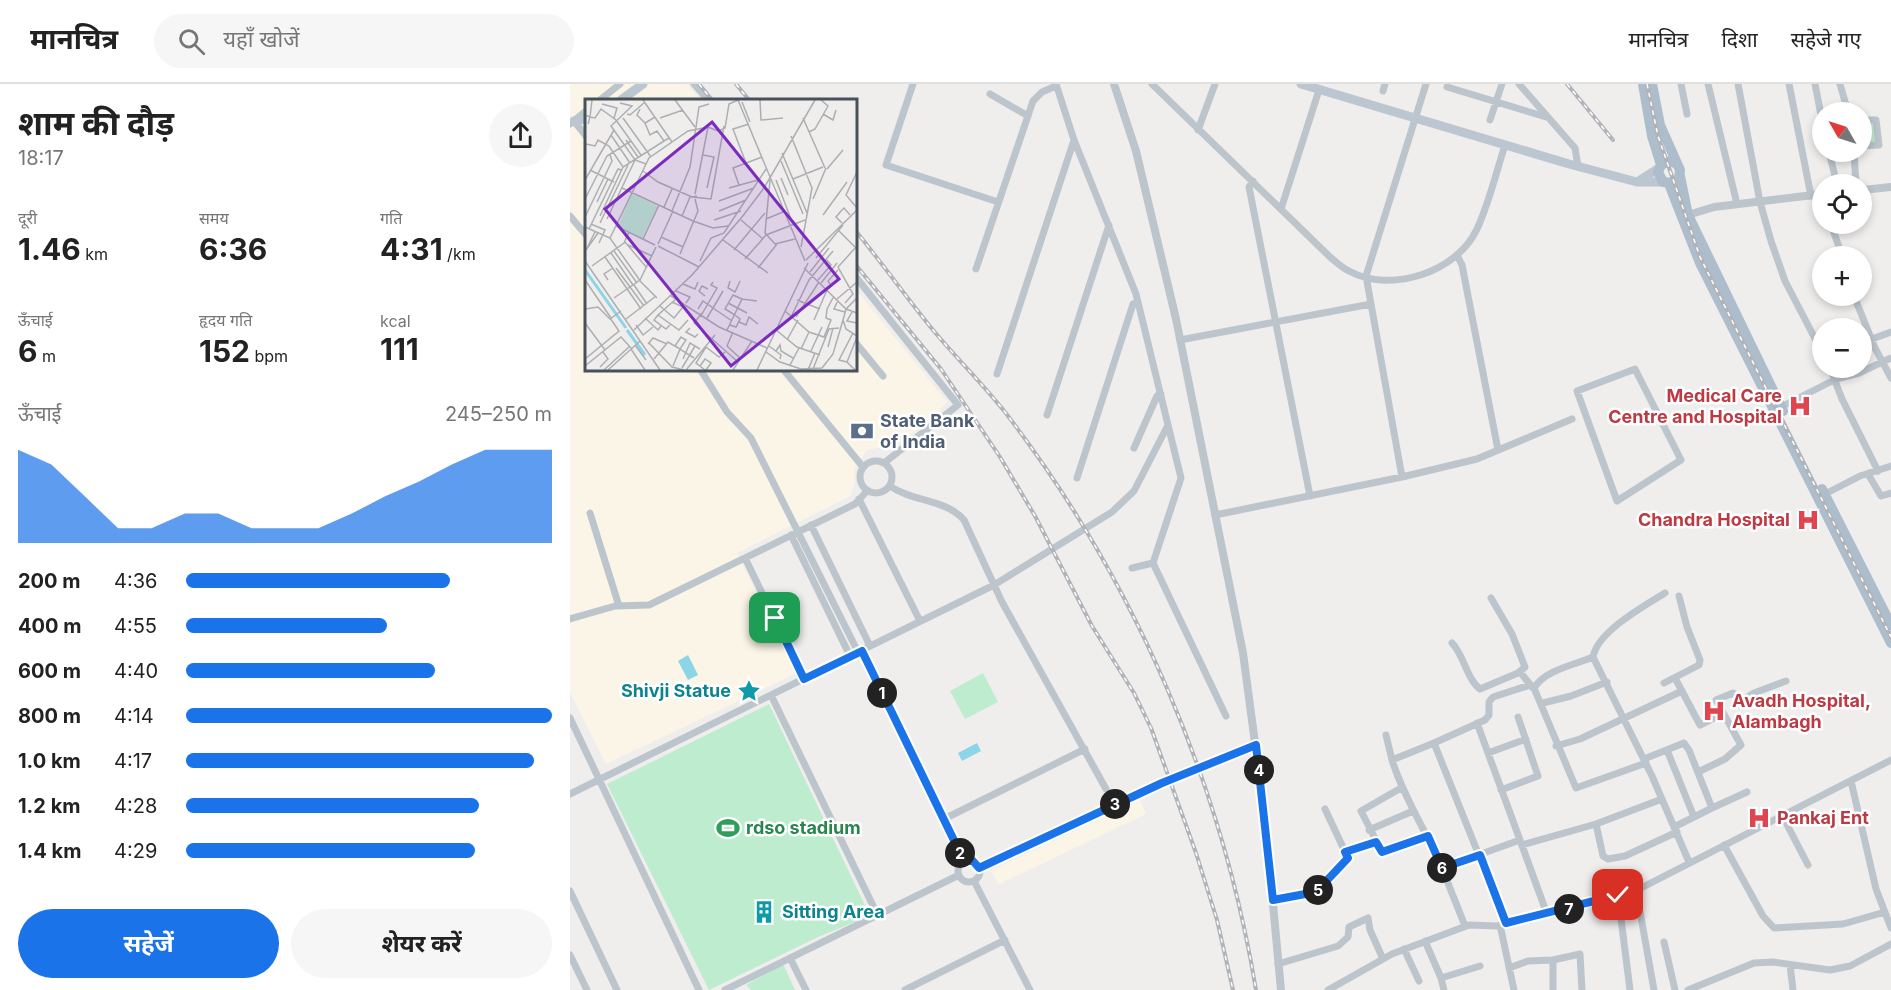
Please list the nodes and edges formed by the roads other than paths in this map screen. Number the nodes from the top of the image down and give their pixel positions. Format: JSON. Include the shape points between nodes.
{"nodes":[{"id":1,"x":620,"y":84,"type":"edge"},
{"id":2,"x":643,"y":84,"type":"edge"},
{"id":3,"x":694,"y":84,"type":"edge"},
{"id":4,"x":914,"y":84,"type":"edge"},
{"id":5,"x":1114,"y":84,"type":"edge"},
{"id":6,"x":1152,"y":84,"type":"edge"},
{"id":7,"x":1215,"y":84,"type":"edge"},
{"id":8,"x":1301,"y":84,"type":"edge"},
{"id":9,"x":1426,"y":84,"type":"edge"},
{"id":10,"x":1502,"y":84,"type":"edge"},
{"id":11,"x":1519,"y":84,"type":"edge"},
{"id":12,"x":1643,"y":84,"type":"edge"},
{"id":13,"x":1652,"y":84,"type":"edge"},
{"id":14,"x":1681,"y":84,"type":"edge"},
{"id":15,"x":1708,"y":84,"type":"edge"},
{"id":16,"x":1738,"y":84,"type":"edge"},
{"id":17,"x":1789,"y":84,"type":"edge"},
{"id":18,"x":1815,"y":84,"type":"edge"},
{"id":19,"x":1840,"y":84,"type":"edge"},
{"id":20,"x":1056,"y":85,"type":"edge"},
{"id":21,"x":1447,"y":87,"type":"dead end"},
{"id":22,"x":1319,"y":90,"type":"junction"},
{"id":23,"x":990,"y":94,"type":"dead end"},
{"id":24,"x":601,"y":99,"type":"edge"},
{"id":25,"x":622,"y":99,"type":"edge"},
{"id":26,"x":707,"y":99,"type":"edge"},
{"id":27,"x":1818,"y":102,"type":"edge"},
{"id":28,"x":1845,"y":102,"type":"edge"},
{"id":29,"x":1496,"y":103,"type":"junction"},
{"id":30,"x":585,"y":112,"type":"edge"},
{"id":31,"x":1687,"y":114,"type":"dead end"},
{"id":32,"x":1028,"y":116,"type":"junction"},
{"id":33,"x":1546,"y":117,"type":"junction"},
{"id":34,"x":1414,"y":119,"type":"junction"},
{"id":35,"x":1490,"y":120,"type":"dead end"},
{"id":36,"x":1872,"y":120,"type":"edge"},
{"id":37,"x":572,"y":123,"type":"edge"},
{"id":38,"x":1198,"y":130,"type":"junction"},
{"id":39,"x":585,"y":135,"type":"edge"},
{"id":40,"x":1074,"y":140,"type":"junction"},
{"id":41,"x":1505,"y":146,"type":"junction"},
{"id":42,"x":1872,"y":146,"type":"edge"},
{"id":43,"x":1677,"y":164,"type":"junction"},
{"id":44,"x":1578,"y":166,"type":"junction"},
{"id":45,"x":1660,"y":166,"type":"junction"},
{"id":46,"x":1680,"y":176,"type":"junction"},
{"id":47,"x":1253,"y":181,"type":"junction"},
{"id":48,"x":1637,"y":182,"type":"junction"},
{"id":49,"x":1666,"y":183,"type":"junction"},
{"id":50,"x":1891,"y":187,"type":"edge"},
{"id":51,"x":1872,"y":189,"type":"edge"},
{"id":52,"x":1811,"y":196,"type":"joint"},
{"id":53,"x":998,"y":202,"type":"junction"},
{"id":54,"x":1760,"y":202,"type":"junction"},
{"id":55,"x":1737,"y":204,"type":"junction"},
{"id":56,"x":1281,"y":209,"type":"junction"},
{"id":57,"x":1689,"y":215,"type":"junction"},
{"id":58,"x":571,"y":220,"type":"edge"},
{"id":59,"x":1109,"y":225,"type":"junction"},
{"id":60,"x":585,"y":234,"type":"edge"},
{"id":61,"x":1457,"y":255,"type":"junction"},
{"id":62,"x":976,"y":269,"type":"dead end"},
{"id":63,"x":1366,"y":276,"type":"junction"},
{"id":64,"x":856,"y":277,"type":"edge"},
{"id":65,"x":1138,"y":302,"type":"junction"},
{"id":66,"x":1371,"y":304,"type":"junction"},
{"id":67,"x":1274,"y":322,"type":"junction"},
{"id":68,"x":1812,"y":332,"type":"edge"},
{"id":69,"x":1891,"y":332,"type":"edge"},
{"id":70,"x":1872,"y":339,"type":"joint"},
{"id":71,"x":1180,"y":340,"type":"junction"},
{"id":72,"x":856,"y":343,"type":"edge"},
{"id":73,"x":1746,"y":346,"type":"junction"},
{"id":74,"x":1891,"y":358,"type":"edge"},
{"id":75,"x":1883,"y":362,"type":"junction"},
{"id":76,"x":1872,"y":366,"type":"edge"},
{"id":77,"x":701,"y":370,"type":"edge"},
{"id":78,"x":784,"y":370,"type":"edge"},
{"id":79,"x":997,"y":374,"type":"dead end"},
{"id":80,"x":883,"y":376,"type":"dead end"},
{"id":81,"x":1836,"y":378,"type":"joint"},
{"id":82,"x":1891,"y":378,"type":"edge"},
{"id":83,"x":1161,"y":394,"type":"junction"},
{"id":84,"x":1781,"y":407,"type":"junction"},
{"id":85,"x":1047,"y":415,"type":"dead end"},
{"id":86,"x":1572,"y":419,"type":"dead end"},
{"id":87,"x":1168,"y":425,"type":"junction"},
{"id":88,"x":1134,"y":448,"type":"dead end"},
{"id":89,"x":1498,"y":450,"type":"junction"},
{"id":90,"x":1680,"y":456,"type":"joint"},
{"id":91,"x":884,"y":463,"type":"junction"},
{"id":92,"x":1891,"y":466,"type":"edge"},
{"id":93,"x":863,"y":467,"type":"junction"},
{"id":94,"x":1878,"y":471,"type":"junction"},
{"id":95,"x":1868,"y":474,"type":"junction"},
{"id":96,"x":1402,"y":477,"type":"junction"},
{"id":97,"x":1077,"y":478,"type":"dead end"},
{"id":98,"x":890,"y":486,"type":"junction"},
{"id":99,"x":867,"y":492,"type":"junction"},
{"id":100,"x":1891,"y":492,"type":"edge"},
{"id":101,"x":1824,"y":494,"type":"junction"},
{"id":102,"x":1310,"y":496,"type":"junction"},
{"id":103,"x":859,"y":500,"type":"junction"},
{"id":104,"x":590,"y":513,"type":"dead end"},
{"id":105,"x":1215,"y":515,"type":"junction"},
{"id":106,"x":811,"y":525,"type":"junction"},
{"id":107,"x":799,"y":531,"type":"junction"},
{"id":108,"x":791,"y":535,"type":"junction"},
{"id":109,"x":745,"y":558,"type":"junction"},
{"id":110,"x":1153,"y":563,"type":"junction"},
{"id":111,"x":1132,"y":568,"type":"dead end"},
{"id":112,"x":994,"y":585,"type":"junction"},
{"id":113,"x":1665,"y":594,"type":"dead end"},
{"id":114,"x":1679,"y":597,"type":"dead end"},
{"id":115,"x":1491,"y":598,"type":"dead end"},
{"id":116,"x":619,"y":606,"type":"junction"},
{"id":117,"x":570,"y":619,"type":"edge"},
{"id":118,"x":1890,"y":619,"type":"edge"},
{"id":119,"x":920,"y":621,"type":"junction"},
{"id":120,"x":1452,"y":643,"type":"dead end"},
{"id":121,"x":1891,"y":643,"type":"edge"},
{"id":122,"x":870,"y":646,"type":"junction"},
{"id":123,"x":860,"y":651,"type":"junction"},
{"id":124,"x":850,"y":656,"type":"junction"},
{"id":125,"x":1593,"y":657,"type":"junction"},
{"id":126,"x":1520,"y":672,"type":"junction"},
{"id":127,"x":1676,"y":678,"type":"junction"},
{"id":128,"x":804,"y":679,"type":"junction"},
{"id":129,"x":1786,"y":681,"type":"dead end"},
{"id":130,"x":1607,"y":682,"type":"junction"},
{"id":131,"x":1664,"y":683,"type":"dead end"},
{"id":132,"x":1532,"y":687,"type":"junction"},
{"id":133,"x":1682,"y":691,"type":"junction"},
{"id":134,"x":771,"y":695,"type":"junction"},
{"id":135,"x":1543,"y":703,"type":"dead end"},
{"id":136,"x":1722,"y":714,"type":"junction"},
{"id":137,"x":1226,"y":716,"type":"dead end"},
{"id":138,"x":1518,"y":717,"type":"dead end"},
{"id":139,"x":570,"y":718,"type":"edge"},
{"id":140,"x":1624,"y":718,"type":"junction"},
{"id":141,"x":1477,"y":723,"type":"junction"},
{"id":142,"x":1386,"y":735,"type":"dead end"},
{"id":143,"x":1526,"y":739,"type":"junction"},
{"id":144,"x":1434,"y":742,"type":"junction"},
{"id":145,"x":1256,"y":745,"type":"junction"},
{"id":146,"x":1556,"y":747,"type":"junction"},
{"id":147,"x":1085,"y":749,"type":"junction"},
{"id":148,"x":1667,"y":750,"type":"junction"},
{"id":149,"x":1488,"y":753,"type":"junction"},
{"id":150,"x":1392,"y":760,"type":"junction"},
{"id":151,"x":1891,"y":760,"type":"edge"},
{"id":152,"x":1645,"y":761,"type":"junction"},
{"id":153,"x":1698,"y":772,"type":"junction"},
{"id":154,"x":599,"y":779,"type":"junction"},
{"id":155,"x":1851,"y":782,"type":"junction"},
{"id":156,"x":1401,"y":788,"type":"junction"},
{"id":157,"x":1107,"y":789,"type":"dead end"},
{"id":158,"x":1501,"y":790,"type":"junction"},
{"id":159,"x":1747,"y":792,"type":"dead end"},
{"id":160,"x":570,"y":794,"type":"edge"},
{"id":161,"x":1662,"y":799,"type":"junction"},
{"id":162,"x":1712,"y":808,"type":"junction"},
{"id":163,"x":1325,"y":809,"type":"dead end"},
{"id":164,"x":1413,"y":811,"type":"junction"},
{"id":165,"x":1694,"y":817,"type":"junction"},
{"id":166,"x":1783,"y":817,"type":"junction"},
{"id":167,"x":944,"y":819,"type":"junction"},
{"id":168,"x":1596,"y":824,"type":"junction"},
{"id":169,"x":1369,"y":830,"type":"junction"},
{"id":170,"x":1676,"y":830,"type":"junction"},
{"id":171,"x":1428,"y":836,"type":"junction"},
{"id":172,"x":1376,"y":842,"type":"junction"},
{"id":173,"x":1521,"y":843,"type":"junction"},
{"id":174,"x":1724,"y":845,"type":"junction"},
{"id":175,"x":1345,"y":852,"type":"junction"},
{"id":176,"x":1480,"y":855,"type":"junction"},
{"id":177,"x":964,"y":861,"type":"junction"},
{"id":178,"x":1689,"y":862,"type":"junction"},
{"id":179,"x":1808,"y":865,"type":"dead end"},
{"id":180,"x":979,"y":868,"type":"junction"},
{"id":181,"x":1442,"y":868,"type":"junction"},
{"id":182,"x":959,"y":875,"type":"junction"},
{"id":183,"x":974,"y":881,"type":"junction"},
{"id":184,"x":1636,"y":889,"type":"junction"},
{"id":185,"x":570,"y":891,"type":"edge"},
{"id":186,"x":1618,"y":895,"type":"junction"},
{"id":187,"x":1273,"y":900,"type":"junction"},
{"id":188,"x":1885,"y":912,"type":"junction"},
{"id":189,"x":1547,"y":914,"type":"junction"},
{"id":190,"x":878,"y":916,"type":"junction"},
{"id":191,"x":1503,"y":924,"type":"junction"},
{"id":192,"x":1465,"y":926,"type":"junction"},
{"id":193,"x":1891,"y":928,"type":"edge"},
{"id":194,"x":1005,"y":940,"type":"junction"},
{"id":195,"x":1425,"y":941,"type":"junction"},
{"id":196,"x":1664,"y":942,"type":"dead end"},
{"id":197,"x":1891,"y":944,"type":"edge"},
{"id":198,"x":1404,"y":949,"type":"junction"},
{"id":199,"x":570,"y":955,"type":"edge"},
{"id":200,"x":790,"y":958,"type":"junction"},
{"id":201,"x":1383,"y":959,"type":"junction"},
{"id":202,"x":1553,"y":960,"type":"junction"},
{"id":203,"x":1278,"y":964,"type":"junction"},
{"id":204,"x":1790,"y":965,"type":"junction"},
{"id":205,"x":1480,"y":966,"type":"dead end"},
{"id":206,"x":1509,"y":968,"type":"junction"},
{"id":207,"x":1441,"y":978,"type":"junction"},
{"id":208,"x":1419,"y":981,"type":"dead end"},
{"id":209,"x":1708,"y":987,"type":"edge"},
{"id":210,"x":696,"y":989,"type":"edge"},
{"id":211,"x":587,"y":990,"type":"edge"},
{"id":212,"x":617,"y":990,"type":"edge"},
{"id":213,"x":725,"y":990,"type":"edge"},
{"id":214,"x":806,"y":990,"type":"edge"},
{"id":215,"x":905,"y":990,"type":"edge"},
{"id":216,"x":1030,"y":990,"type":"edge"},
{"id":217,"x":1281,"y":990,"type":"edge"},
{"id":218,"x":1328,"y":990,"type":"edge"},
{"id":219,"x":1444,"y":990,"type":"edge"},
{"id":220,"x":1514,"y":990,"type":"edge"},
{"id":221,"x":1553,"y":990,"type":"edge"},
{"id":222,"x":1582,"y":990,"type":"edge"},
{"id":223,"x":1630,"y":990,"type":"edge"},
{"id":224,"x":1654,"y":990,"type":"edge"},
{"id":225,"x":1675,"y":990,"type":"edge"},
{"id":226,"x":1688,"y":990,"type":"edge"},
{"id":227,"x":1793,"y":990,"type":"edge"}],
"edges":[{"from":1,"to":24,"type":"street"},
{"from":2,"to":25,"type":"main road"},
{"from":3,"to":26,"type":"street"},
{"from":4,"to":53,"type":"street","via":[[886,165]]},
{"from":5,"to":71,"type":"street","via":[[1136,152]]},
{"from":6,"to":38,"type":"street"},
{"from":7,"to":38,"type":"street"},
{"from":8,"to":22,"type":"main road"},
{"from":9,"to":34,"type":"street"},
{"from":10,"to":29,"type":"street"},
{"from":11,"to":33,"type":"street"},
{"from":12,"to":45,"type":"main road"},
{"from":13,"to":43,"type":"main road","via":[[1660,125]]},
{"from":14,"to":31,"type":"street"},
{"from":15,"to":55,"type":"street"},
{"from":16,"to":54,"type":"street"},
{"from":17,"to":52,"type":"street"},
{"from":18,"to":27,"type":"street"},
{"from":19,"to":28,"type":"street"},
{"from":20,"to":32,"type":"street","via":[[1033,101]]},
{"from":20,"to":40,"type":"street"},
{"from":21,"to":29,"type":"street"},
{"from":22,"to":34,"type":"main road"},
{"from":22,"to":56,"type":"street"},
{"from":23,"to":32,"type":"street"},
{"from":29,"to":33,"type":"street"},
{"from":29,"to":35,"type":"street"},
{"from":30,"to":37,"type":"street"},
{"from":32,"to":53,"type":"street"},
{"from":33,"to":44,"type":"street","via":[[1575,148]]},
{"from":34,"to":41,"type":"main road"},
{"from":34,"to":63,"type":"street"},
{"from":36,"to":42,"type":"street","via":[[1876,120],[1879,146]]},
{"from":37,"to":39,"type":"street"},
{"from":38,"to":47,"type":"street"},
{"from":40,"to":59,"type":"street"},
{"from":40,"to":79,"type":"street"},
{"from":41,"to":44,"type":"main road"},
{"from":41,"to":61,"type":"street","via":[[1477,230]]},
{"from":43,"to":45,"type":"main road","via":[[1670,161]]},
{"from":43,"to":46,"type":"main road"},
{"from":44,"to":48,"type":"main road"},
{"from":45,"to":48,"type":"main road"},
{"from":45,"to":49,"type":"main road","via":[[1658,176]]},
{"from":46,"to":49,"type":"main road","via":[[1675,183]]},
{"from":46,"to":57,"type":"main road"},
{"from":47,"to":56,"type":"street"},
{"from":47,"to":67,"type":"street","via":[[1249,187]]},
{"from":48,"to":49,"type":"main road"},
{"from":49,"to":73,"type":"main road","via":[[1700,263]]},
{"from":50,"to":51,"type":"street"},
{"from":52,"to":54,"type":"street"},
{"from":53,"to":62,"type":"street"},
{"from":54,"to":55,"type":"street"},
{"from":54,"to":68,"type":"street","via":[[1785,281]]},
{"from":55,"to":57,"type":"street"},
{"from":56,"to":63,"type":"street","via":[[1330,257],[1350,272]]},
{"from":57,"to":73,"type":"main road"},
{"from":58,"to":60,"type":"street"},
{"from":59,"to":65,"type":"street"},
{"from":59,"to":85,"type":"street"},
{"from":61,"to":63,"type":"street","via":[[1446,265],[1415,277],[1383,280]]},
{"from":61,"to":89,"type":"street"},
{"from":63,"to":66,"type":"street"},
{"from":64,"to":91,"type":"street","via":[[958,405]]},
{"from":65,"to":83,"type":"street"},
{"from":65,"to":97,"type":"street","via":[[1133,304]]},
{"from":66,"to":67,"type":"street"},
{"from":66,"to":96,"type":"street"},
{"from":67,"to":71,"type":"street"},
{"from":67,"to":102,"type":"street"},
{"from":69,"to":70,"type":"street"},
{"from":70,"to":75,"type":"street"},
{"from":71,"to":105,"type":"street"},
{"from":72,"to":80,"type":"street"},
{"from":73,"to":84,"type":"main road"},
{"from":73,"to":121,"type":"main road"},
{"from":74,"to":75,"type":"street"},
{"from":75,"to":76,"type":"street"},
{"from":75,"to":82,"type":"street"},
{"from":77,"to":107,"type":"street","via":[[727,412],[752,438]]},
{"from":78,"to":93,"type":"street"},
{"from":81,"to":84,"type":"street"},
{"from":81,"to":94,"type":"street","via":[[1842,399]]},
{"from":83,"to":87,"type":"street"},
{"from":83,"to":88,"type":"street"},
{"from":84,"to":101,"type":"main road"},
{"from":86,"to":89,"type":"street"},
{"from":87,"to":110,"type":"street","via":[[1180,478]]},
{"from":87,"to":112,"type":"street","via":[[1134,491],[1112,512]]},
{"from":89,"to":96,"type":"street"},
{"from":90,"to":90,"type":"street","via":[[1635,369],[1577,390],[1617,501],[1680,463]]},
{"from":91,"to":93,"type":"street","via":[[872,461]]},
{"from":91,"to":98,"type":"street","via":[[892,473]]},
{"from":92,"to":94,"type":"street"},
{"from":93,"to":99,"type":"street","via":[[859,481]]},
{"from":94,"to":95,"type":"street"},
{"from":95,"to":100,"type":"street","via":[[1881,496]]},
{"from":95,"to":101,"type":"street"},
{"from":96,"to":102,"type":"street"},
{"from":98,"to":99,"type":"street","via":[[879,494]]},
{"from":98,"to":112,"type":"street","via":[[900,494],[956,510]]},
{"from":99,"to":103,"type":"street"},
{"from":101,"to":118,"type":"main road"},
{"from":102,"to":105,"type":"street"},
{"from":103,"to":106,"type":"street"},
{"from":103,"to":119,"type":"street"},
{"from":104,"to":116,"type":"street"},
{"from":105,"to":145,"type":"street","via":[[1244,652]]},
{"from":106,"to":107,"type":"street"},
{"from":106,"to":122,"type":"street"},
{"from":107,"to":108,"type":"street"},
{"from":107,"to":123,"type":"street"},
{"from":108,"to":109,"type":"street"},
{"from":108,"to":124,"type":"street"},
{"from":109,"to":116,"type":"street","via":[[649,605]]},
{"from":109,"to":128,"type":"street"},
{"from":110,"to":111,"type":"street"},
{"from":110,"to":137,"type":"street"},
{"from":112,"to":119,"type":"street"},
{"from":112,"to":147,"type":"street"},
{"from":113,"to":125,"type":"street","via":[[1613,630],[1598,645]]},
{"from":114,"to":127,"type":"street","via":[[1700,660],[1697,668]]},
{"from":115,"to":126,"type":"street","via":[[1523,660],[1525,667]]},
{"from":116,"to":117,"type":"street"},
{"from":119,"to":122,"type":"street"},
{"from":120,"to":126,"type":"street","via":[[1464,659],[1474,686],[1480,689]]},
{"from":122,"to":123,"type":"street"},
{"from":123,"to":124,"type":"street"},
{"from":123,"to":167,"type":"street"},
{"from":124,"to":128,"type":"street"},
{"from":125,"to":130,"type":"street"},
{"from":125,"to":132,"type":"street","via":[[1551,673]]},
{"from":126,"to":132,"type":"street"},
{"from":127,"to":131,"type":"street"},
{"from":127,"to":133,"type":"street"},
{"from":128,"to":134,"type":"street"},
{"from":129,"to":136,"type":"street","via":[[1741,701],[1733,693],[1716,700]]},
{"from":130,"to":135,"type":"street"},
{"from":130,"to":140,"type":"street"},
{"from":132,"to":141,"type":"street","via":[[1493,697],[1489,715]]},
{"from":132,"to":146,"type":"street"},
{"from":133,"to":136,"type":"street","via":[[1701,725]]},
{"from":133,"to":140,"type":"street"},
{"from":134,"to":154,"type":"street"},
{"from":134,"to":190,"type":"street"},
{"from":136,"to":153,"type":"street","via":[[1741,745],[1725,759]]},
{"from":138,"to":143,"type":"street"},
{"from":139,"to":154,"type":"street"},
{"from":140,"to":146,"type":"street"},
{"from":140,"to":152,"type":"street"},
{"from":141,"to":144,"type":"street"},
{"from":141,"to":149,"type":"street"},
{"from":142,"to":150,"type":"street"},
{"from":143,"to":149,"type":"street"},
{"from":143,"to":158,"type":"street","via":[[1538,776]]},
{"from":144,"to":150,"type":"street"},
{"from":144,"to":176,"type":"street"},
{"from":145,"to":180,"type":"street","via":[[1162,783]]},
{"from":145,"to":187,"type":"street"},
{"from":146,"to":152,"type":"street","via":[[1576,789]]},
{"from":147,"to":157,"type":"street"},
{"from":147,"to":167,"type":"street"},
{"from":148,"to":152,"type":"street"},
{"from":148,"to":153,"type":"street","via":[[1686,744]]},
{"from":148,"to":165,"type":"street"},
{"from":149,"to":158,"type":"street"},
{"from":150,"to":156,"type":"street"},
{"from":151,"to":155,"type":"street"},
{"from":152,"to":161,"type":"street"},
{"from":153,"to":162,"type":"street"},
{"from":154,"to":160,"type":"street"},
{"from":154,"to":210,"type":"street"},
{"from":155,"to":166,"type":"street"},
{"from":155,"to":188,"type":"street"},
{"from":156,"to":164,"type":"street"},
{"from":156,"to":169,"type":"street","via":[[1361,811]]},
{"from":158,"to":173,"type":"street"},
{"from":159,"to":162,"type":"street"},
{"from":161,"to":168,"type":"street"},
{"from":161,"to":170,"type":"street"},
{"from":162,"to":165,"type":"street"},
{"from":163,"to":175,"type":"street"},
{"from":164,"to":169,"type":"street"},
{"from":164,"to":171,"type":"street"},
{"from":165,"to":170,"type":"street"},
{"from":166,"to":174,"type":"street"},
{"from":166,"to":179,"type":"street"},
{"from":167,"to":177,"type":"street"},
{"from":168,"to":170,"type":"street","via":[[1603,855],[1608,859],[1624,856]]},
{"from":168,"to":173,"type":"street"},
{"from":169,"to":172,"type":"street"},
{"from":170,"to":178,"type":"street"},
{"from":171,"to":172,"type":"street","via":[[1382,852]]},
{"from":171,"to":181,"type":"street"},
{"from":172,"to":175,"type":"street"},
{"from":173,"to":176,"type":"street"},
{"from":173,"to":189,"type":"street"},
{"from":174,"to":178,"type":"street"},
{"from":174,"to":188,"type":"street","via":[[1763,916],[1774,928],[1843,924]]},
{"from":175,"to":187,"type":"street","via":[[1348,858],[1316,892]]},
{"from":176,"to":181,"type":"street"},
{"from":176,"to":191,"type":"street"},
{"from":177,"to":180,"type":"street","via":[[973,861]]},
{"from":177,"to":182,"type":"street","via":[[958,867]]},
{"from":178,"to":184,"type":"street"},
{"from":180,"to":183,"type":"street"},
{"from":181,"to":192,"type":"street"},
{"from":182,"to":183,"type":"street","via":[[968,882]]},
{"from":182,"to":190,"type":"street"},
{"from":183,"to":194,"type":"street"},
{"from":184,"to":186,"type":"street"},
{"from":184,"to":224,"type":"street"},
{"from":185,"to":212,"type":"street"},
{"from":186,"to":189,"type":"street"},
{"from":186,"to":223,"type":"street"},
{"from":187,"to":203,"type":"street"},
{"from":188,"to":193,"type":"street"},
{"from":189,"to":191,"type":"street"},
{"from":190,"to":200,"type":"street"},
{"from":191,"to":192,"type":"street"},
{"from":191,"to":206,"type":"street"},
{"from":192,"to":195,"type":"street"},
{"from":194,"to":215,"type":"street"},
{"from":194,"to":216,"type":"street"},
{"from":195,"to":198,"type":"street"},
{"from":195,"to":207,"type":"street"},
{"from":196,"to":225,"type":"street"},
{"from":197,"to":204,"type":"street","via":[[1850,966],[1830,970]]},
{"from":198,"to":201,"type":"street"},
{"from":198,"to":208,"type":"street"},
{"from":199,"to":211,"type":"street"},
{"from":200,"to":213,"type":"street"},
{"from":200,"to":214,"type":"street"},
{"from":201,"to":203,"type":"street","via":[[1368,918],[1349,927],[1348,937],[1338,946]]},
{"from":201,"to":218,"type":"street"},
{"from":202,"to":206,"type":"street","via":[[1528,961]]},
{"from":202,"to":221,"type":"street"},
{"from":202,"to":222,"type":"street","via":[[1580,954]]},
{"from":203,"to":217,"type":"street"},
{"from":204,"to":209,"type":"street","via":[[1754,963]]},
{"from":204,"to":227,"type":"street"},
{"from":205,"to":207,"type":"street"},
{"from":206,"to":220,"type":"street"},
{"from":207,"to":219,"type":"street"},
{"from":209,"to":226,"type":"street"}]}
